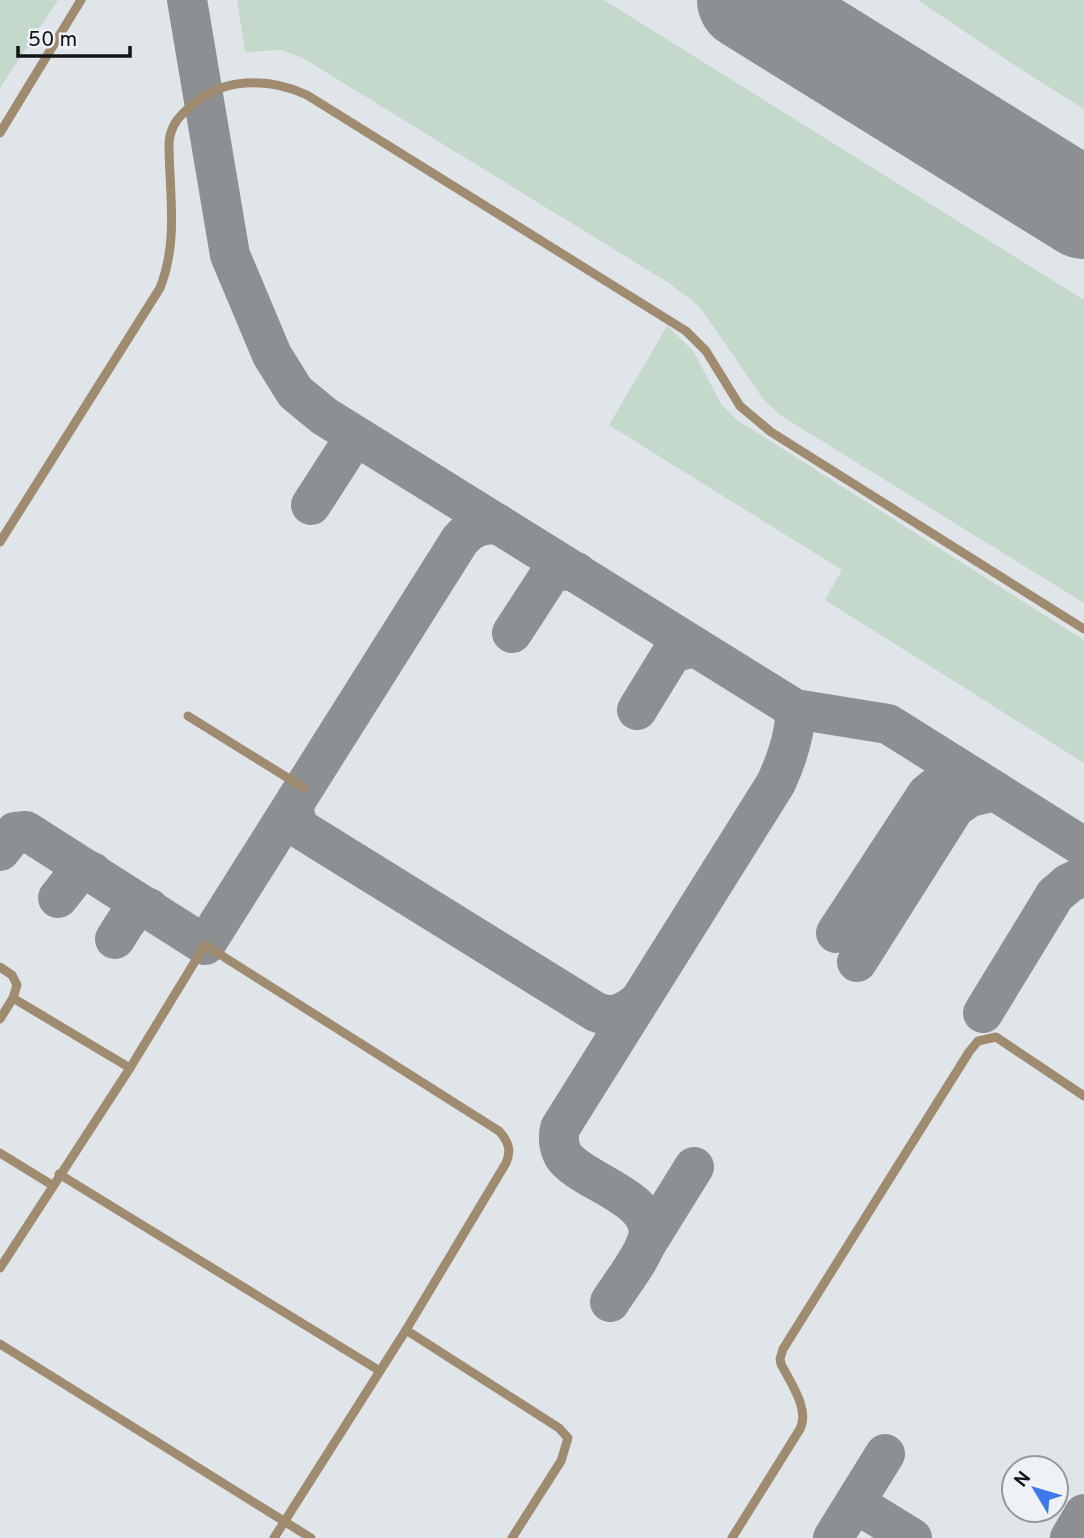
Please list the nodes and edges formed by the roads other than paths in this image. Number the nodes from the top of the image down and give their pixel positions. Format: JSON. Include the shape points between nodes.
{"nodes":[{"id":1,"x":81,"y":0,"type":"edge"},
{"id":2,"x":0,"y":133,"type":"edge"},
{"id":3,"x":0,"y":542,"type":"edge"},
{"id":4,"x":1084,"y":629,"type":"edge"},
{"id":5,"x":188,"y":716,"type":"dead end"},
{"id":6,"x":304,"y":788,"type":"dead end"},
{"id":7,"x":0,"y":967,"type":"edge"},
{"id":8,"x":13,"y":998,"type":"junction"},
{"id":9,"x":0,"y":1019,"type":"edge"},
{"id":10,"x":130,"y":1068,"type":"junction"},
{"id":11,"x":1084,"y":1096,"type":"edge"},
{"id":12,"x":0,"y":1153,"type":"edge"},
{"id":13,"x":59,"y":1174,"type":"junction"},
{"id":14,"x":52,"y":1185,"type":"junction"},
{"id":15,"x":0,"y":1268,"type":"edge"},
{"id":16,"x":406,"y":1330,"type":"junction"},
{"id":17,"x":0,"y":1344,"type":"edge"},
{"id":18,"x":380,"y":1371,"type":"junction"},
{"id":19,"x":285,"y":1521,"type":"junction"},
{"id":20,"x":274,"y":1538,"type":"edge"},
{"id":21,"x":311,"y":1538,"type":"edge"},
{"id":22,"x":512,"y":1538,"type":"edge"},
{"id":23,"x":732,"y":1538,"type":"edge"}],
"edges":[{"from":1,"to":2,"type":"lane"},
{"from":3,"to":4,"type":"lane","via":[[160,288],[172,238],[169,143],[174,124],[195,102],[222,88],[249,82],[274,84],[307,95],[686,331],[706,351],[740,406],[771,432]]},
{"from":5,"to":6,"type":"lane"},
{"from":7,"to":8,"type":"lane","via":[[15,980]]},
{"from":8,"to":9,"type":"lane"},
{"from":8,"to":10,"type":"lane"},
{"from":10,"to":13,"type":"lane"},
{"from":10,"to":16,"type":"lane","via":[[205,945],[499,1131],[510,1155]]},
{"from":11,"to":23,"type":"lane","via":[[996,1037],[978,1041],[969,1052],[783,1349],[780,1359],[804,1413],[803,1424]]},
{"from":12,"to":14,"type":"lane"},
{"from":13,"to":14,"type":"lane"},
{"from":13,"to":18,"type":"lane"},
{"from":14,"to":15,"type":"lane"},
{"from":16,"to":18,"type":"lane"},
{"from":16,"to":22,"type":"lane","via":[[568,1438],[561,1461]]},
{"from":17,"to":19,"type":"lane"},
{"from":18,"to":19,"type":"lane"},
{"from":19,"to":20,"type":"lane"},
{"from":19,"to":21,"type":"lane"}]}
